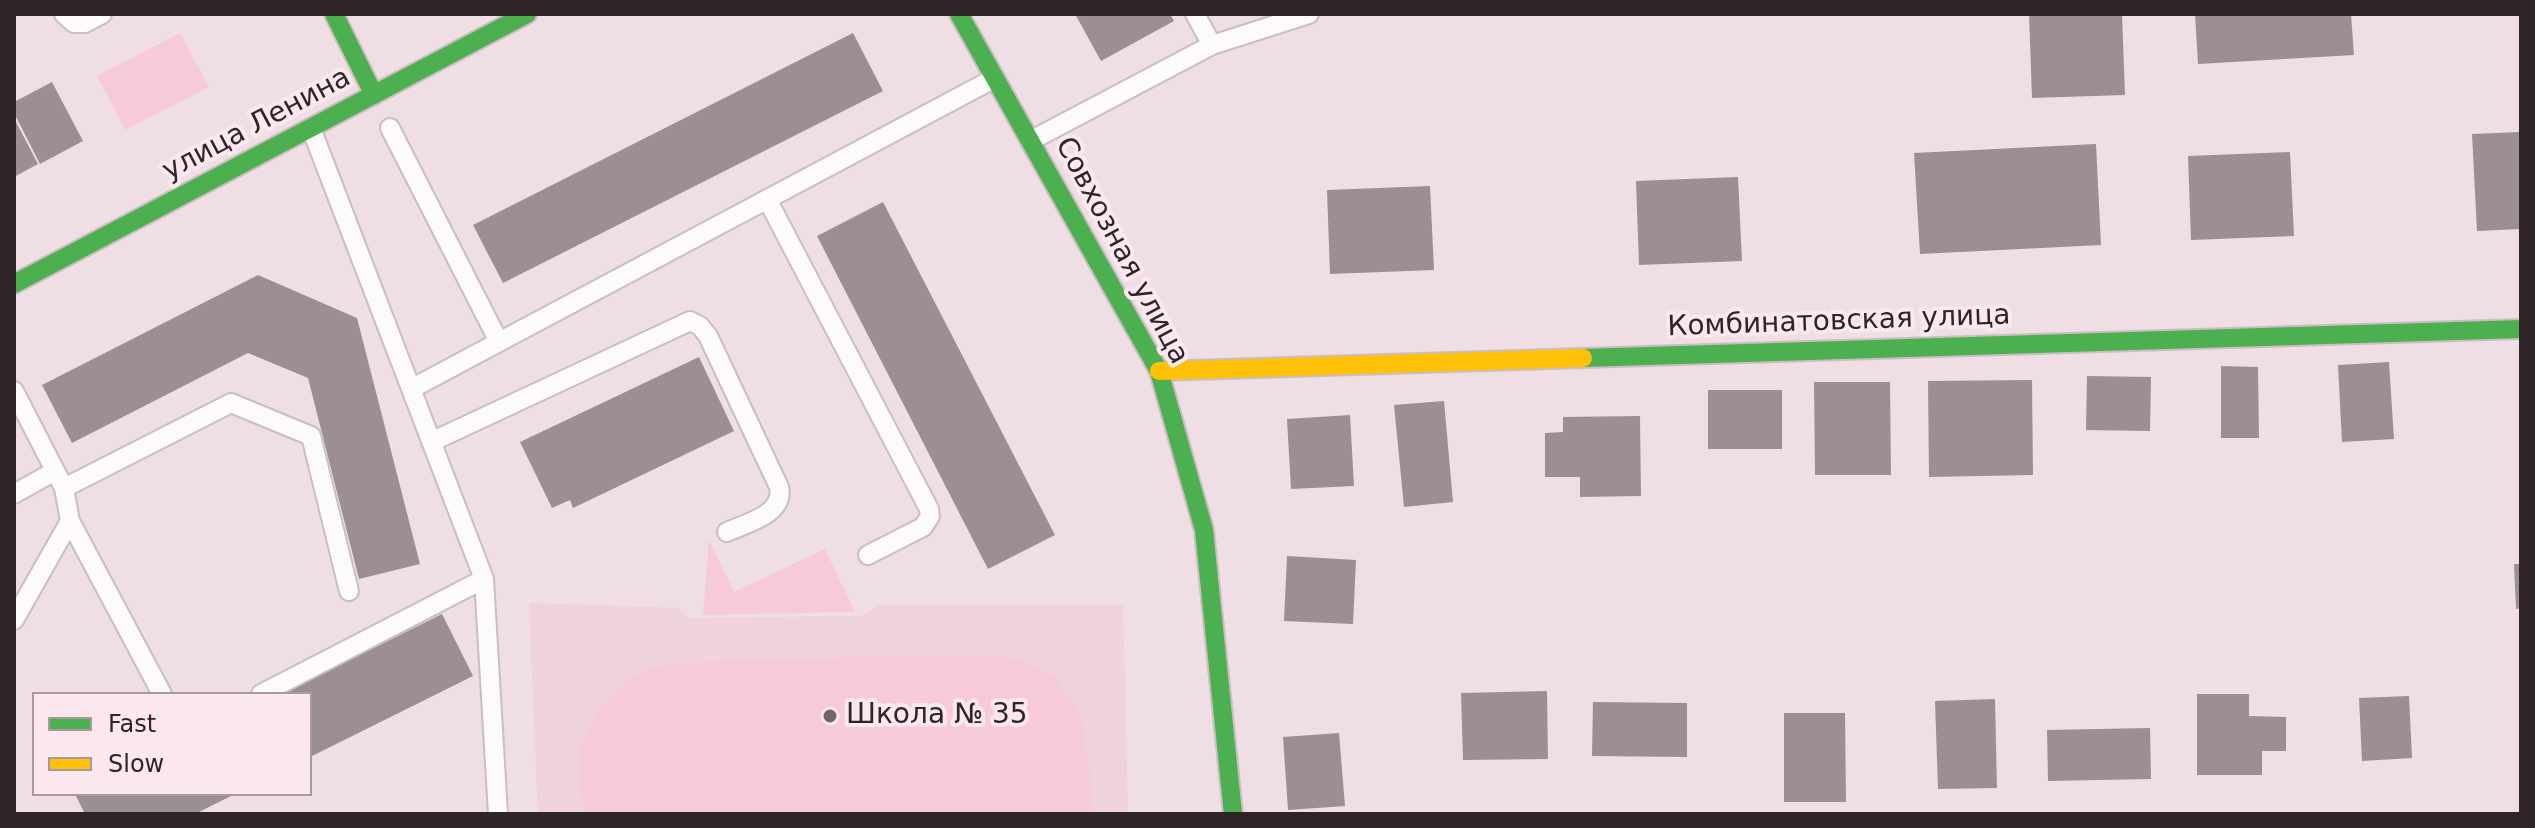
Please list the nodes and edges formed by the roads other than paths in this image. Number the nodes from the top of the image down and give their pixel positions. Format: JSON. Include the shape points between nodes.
{"nodes":[{"id":1,"x":64,"y":14,"type":"edge"},
{"id":2,"x":102,"y":14,"type":"edge"},
{"id":3,"x":334,"y":14,"type":"edge"},
{"id":4,"x":527,"y":14,"type":"edge"},
{"id":5,"x":959,"y":14,"type":"edge"},
{"id":6,"x":1195,"y":14,"type":"edge"},
{"id":7,"x":1309,"y":14,"type":"edge"},
{"id":8,"x":1212,"y":45,"type":"junction"},
{"id":9,"x":995,"y":78,"type":"junction"},
{"id":10,"x":374,"y":95,"type":"junction"},
{"id":11,"x":311,"y":128,"type":"junction"},
{"id":12,"x":390,"y":128,"type":"dead end"},
{"id":13,"x":1030,"y":141,"type":"junction"},
{"id":14,"x":767,"y":199,"type":"junction"},
{"id":15,"x":14,"y":284,"type":"edge"},
{"id":16,"x":2521,"y":329,"type":"edge"},
{"id":17,"x":499,"y":342,"type":"junction"},
{"id":18,"x":1159,"y":371,"type":"junction"},
{"id":19,"x":411,"y":389,"type":"junction"},
{"id":20,"x":14,"y":391,"type":"edge"},
{"id":21,"x":431,"y":442,"type":"junction"},
{"id":22,"x":55,"y":471,"type":"junction"},
{"id":23,"x":64,"y":488,"type":"junction"},
{"id":24,"x":14,"y":494,"type":"edge"},
{"id":25,"x":70,"y":521,"type":"junction"},
{"id":26,"x":727,"y":532,"type":"dead end"},
{"id":27,"x":868,"y":555,"type":"dead end"},
{"id":28,"x":484,"y":579,"type":"junction"},
{"id":29,"x":349,"y":591,"type":"dead end"},
{"id":30,"x":14,"y":620,"type":"edge"},
{"id":31,"x":161,"y":692,"type":"edge"},
{"id":32,"x":265,"y":692,"type":"edge"},
{"id":33,"x":498,"y":814,"type":"edge"},
{"id":34,"x":1233,"y":814,"type":"edge"}],
"edges":[{"from":1,"to":2,"type":"lane","via":[[74,23],[85,23]]},
{"from":3,"to":10,"type":"street"},
{"from":4,"to":10,"type":"street","name":"улица Ленина"},
{"from":5,"to":9,"type":"street","name":"Совхозная улица"},
{"from":6,"to":8,"type":"lane"},
{"from":7,"to":8,"type":"lane"},
{"from":8,"to":13,"type":"lane"},
{"from":9,"to":13,"type":"street","name":"Совхозная улица"},
{"from":9,"to":14,"type":"lane"},
{"from":10,"to":11,"type":"street","name":"улица Ленина"},
{"from":11,"to":15,"type":"street","name":"улица Ленина"},
{"from":11,"to":19,"type":"lane"},
{"from":12,"to":17,"type":"lane"},
{"from":13,"to":18,"type":"street","name":"Совхозная улица"},
{"from":14,"to":17,"type":"lane"},
{"from":14,"to":27,"type":"lane","via":[[929,509],[923,527]]},
{"from":16,"to":18,"type":"street","name":"Комбинатовская улица"},
{"from":17,"to":19,"type":"lane"},
{"from":18,"to":34,"type":"street","name":"Совхозная улица","via":[[1204,530]]},
{"from":19,"to":21,"type":"lane"},
{"from":20,"to":22,"type":"lane"},
{"from":21,"to":26,"type":"lane","via":[[690,321],[708,336],[781,496],[768,513]]},
{"from":21,"to":28,"type":"lane"},
{"from":22,"to":23,"type":"lane"},
{"from":22,"to":24,"type":"lane"},
{"from":23,"to":25,"type":"lane"},
{"from":23,"to":29,"type":"lane","via":[[231,403],[311,436]]},
{"from":25,"to":30,"type":"lane"},
{"from":25,"to":31,"type":"lane"},
{"from":28,"to":32,"type":"lane"},
{"from":28,"to":33,"type":"lane"}]}
